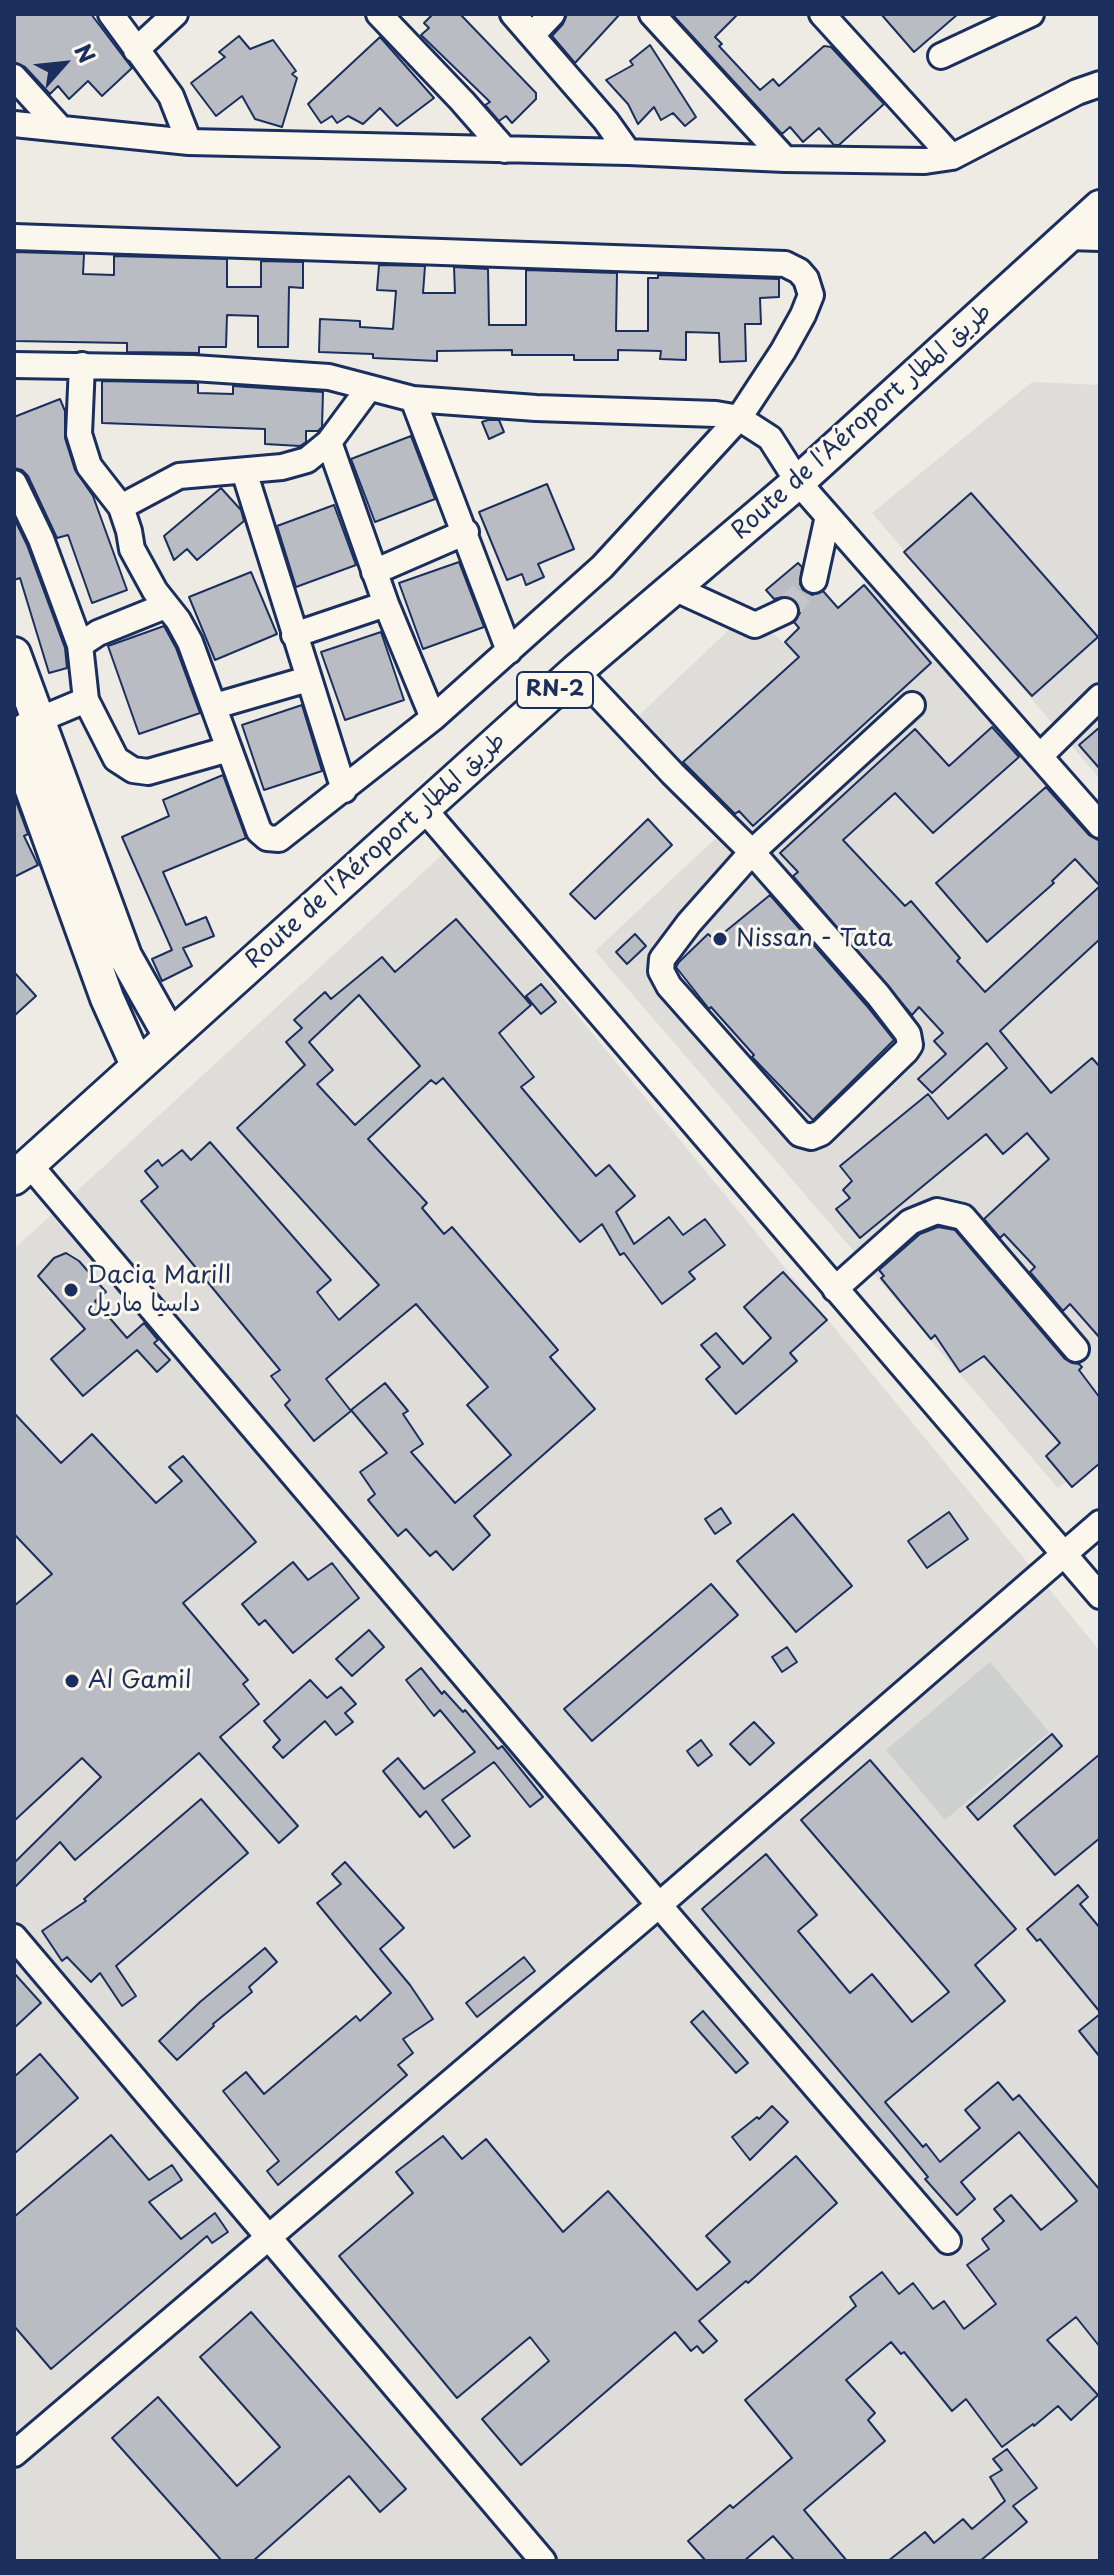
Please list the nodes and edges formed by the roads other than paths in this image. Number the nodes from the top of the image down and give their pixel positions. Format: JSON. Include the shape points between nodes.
{"nodes":[{"id":1,"x":111,"y":14,"type":"edge"},
{"id":2,"x":175,"y":14,"type":"edge"},
{"id":3,"x":379,"y":14,"type":"edge"},
{"id":4,"x":513,"y":14,"type":"edge"},
{"id":5,"x":552,"y":14,"type":"edge"},
{"id":6,"x":652,"y":14,"type":"edge"},
{"id":7,"x":822,"y":14,"type":"edge"},
{"id":8,"x":1031,"y":14,"type":"edge"},
{"id":9,"x":532,"y":35,"type":"junction"},
{"id":10,"x":136,"y":50,"type":"junction"},
{"id":11,"x":941,"y":56,"type":"dead end"},
{"id":12,"x":14,"y":77,"type":"edge"},
{"id":13,"x":1100,"y":84,"type":"edge"},
{"id":14,"x":14,"y":124,"type":"edge"},
{"id":15,"x":61,"y":129,"type":"junction"},
{"id":16,"x":189,"y":142,"type":"junction"},
{"id":17,"x":505,"y":150,"type":"junction"},
{"id":18,"x":628,"y":152,"type":"junction"},
{"id":19,"x":952,"y":157,"type":"junction"},
{"id":20,"x":785,"y":159,"type":"junction"},
{"id":21,"x":1100,"y":207,"type":"edge"},
{"id":22,"x":14,"y":237,"type":"edge"},
{"id":23,"x":1068,"y":237,"type":"junction"},
{"id":24,"x":1100,"y":238,"type":"edge"},
{"id":25,"x":14,"y":365,"type":"edge"},
{"id":26,"x":82,"y":365,"type":"junction"},
{"id":27,"x":369,"y":388,"type":"junction"},
{"id":28,"x":413,"y":399,"type":"junction"},
{"id":29,"x":739,"y":418,"type":"junction"},
{"id":30,"x":329,"y":442,"type":"junction"},
{"id":31,"x":244,"y":471,"type":"junction"},
{"id":32,"x":798,"y":482,"type":"junction"},
{"id":33,"x":14,"y":483,"type":"edge"},
{"id":34,"x":121,"y":507,"type":"junction"},
{"id":35,"x":828,"y":516,"type":"junction"},
{"id":36,"x":466,"y":532,"type":"junction"},
{"id":37,"x":374,"y":572,"type":"junction"},
{"id":38,"x":814,"y":580,"type":"tunnel mouth"},
{"id":39,"x":674,"y":588,"type":"junction"},
{"id":40,"x":386,"y":604,"type":"junction"},
{"id":41,"x":165,"y":606,"type":"junction"},
{"id":42,"x":785,"y":611,"type":"tunnel mouth"},
{"id":43,"x":294,"y":635,"type":"junction"},
{"id":44,"x":80,"y":645,"type":"junction"},
{"id":45,"x":509,"y":651,"type":"junction"},
{"id":46,"x":14,"y":654,"type":"edge"},
{"id":47,"x":576,"y":671,"type":"junction"},
{"id":48,"x":308,"y":679,"type":"junction"},
{"id":49,"x":1100,"y":697,"type":"edge"},
{"id":50,"x":86,"y":700,"type":"junction"},
{"id":51,"x":912,"y":705,"type":"dead end"},
{"id":52,"x":215,"y":706,"type":"junction"},
{"id":53,"x":433,"y":718,"type":"junction"},
{"id":54,"x":22,"y":730,"type":"edge"},
{"id":55,"x":229,"y":749,"type":"junction"},
{"id":56,"x":1040,"y":756,"type":"junction"},
{"id":57,"x":344,"y":790,"type":"junction"},
{"id":58,"x":423,"y":808,"type":"junction"},
{"id":59,"x":1100,"y":825,"type":"edge"},
{"id":60,"x":752,"y":852,"type":"junction"},
{"id":61,"x":170,"y":1036,"type":"junction"},
{"id":62,"x":137,"y":1065,"type":"junction"},
{"id":63,"x":22,"y":1171,"type":"edge"},
{"id":64,"x":835,"y":1289,"type":"junction"},
{"id":65,"x":1076,"y":1349,"type":"dead end"},
{"id":66,"x":1100,"y":1523,"type":"edge"},
{"id":67,"x":1064,"y":1555,"type":"junction"},
{"id":68,"x":1100,"y":1596,"type":"edge"},
{"id":69,"x":659,"y":1905,"type":"junction"},
{"id":70,"x":14,"y":1937,"type":"edge"},
{"id":71,"x":270,"y":2238,"type":"junction"},
{"id":72,"x":948,"y":2241,"type":"dead end"},
{"id":73,"x":14,"y":2454,"type":"edge"},
{"id":74,"x":543,"y":2561,"type":"edge"}],
"edges":[{"from":1,"to":10,"type":"street"},
{"from":2,"to":10,"type":"street"},
{"from":3,"to":17,"type":"street"},
{"from":4,"to":9,"type":"street"},
{"from":5,"to":9,"type":"street"},
{"from":6,"to":20,"type":"street"},
{"from":7,"to":19,"type":"street"},
{"from":8,"to":11,"type":"street"},
{"from":9,"to":18,"type":"street"},
{"from":10,"to":16,"type":"street","via":[[171,96]]},
{"from":12,"to":15,"type":"street"},
{"from":13,"to":19,"type":"street"},
{"from":14,"to":15,"type":"street"},
{"from":15,"to":16,"type":"street"},
{"from":16,"to":17,"type":"street"},
{"from":17,"to":18,"type":"street"},
{"from":18,"to":20,"type":"street"},
{"from":19,"to":20,"type":"street"},
{"from":21,"to":23,"type":"main road","name":"Route de l'Aéroport طريق المطار","number":"RN-2"},
{"from":22,"to":29,"type":"street","via":[[785,264],[806,279],[811,295],[783,351]]},
{"from":23,"to":24,"type":"street"},
{"from":23,"to":32,"type":"main road","name":"Route de l'Aéroport طريق المطار","number":"RN-2"},
{"from":25,"to":26,"type":"street"},
{"from":26,"to":27,"type":"street","via":[[329,377]]},
{"from":26,"to":34,"type":"street","via":[[79,434],[89,466]]},
{"from":27,"to":28,"type":"street"},
{"from":27,"to":30,"type":"street"},
{"from":28,"to":29,"type":"street"},
{"from":28,"to":36,"type":"street"},
{"from":29,"to":32,"type":"street","via":[[770,438]]},
{"from":29,"to":45,"type":"street","via":[[602,567]]},
{"from":30,"to":31,"type":"street","via":[[307,460]]},
{"from":30,"to":37,"type":"street"},
{"from":31,"to":34,"type":"street","via":[[179,476]]},
{"from":31,"to":43,"type":"street"},
{"from":32,"to":35,"type":"street"},
{"from":32,"to":39,"type":"main road","name":"Route de l'Aéroport طريق المطار","number":"RN-2"},
{"from":33,"to":44,"type":"street"},
{"from":34,"to":41,"type":"street","via":[[132,549]]},
{"from":35,"to":38,"type":"street"},
{"from":35,"to":56,"type":"street"},
{"from":36,"to":37,"type":"street"},
{"from":36,"to":45,"type":"street"},
{"from":37,"to":40,"type":"street"},
{"from":39,"to":42,"type":"street","via":[[755,625]]},
{"from":39,"to":47,"type":"main road","name":"Route de l'Aéroport طريق المطار","number":"RN-2"},
{"from":40,"to":43,"type":"street"},
{"from":40,"to":53,"type":"street"},
{"from":41,"to":44,"type":"street"},
{"from":41,"to":52,"type":"street","via":[[190,642]]},
{"from":43,"to":48,"type":"street"},
{"from":44,"to":50,"type":"street"},
{"from":45,"to":53,"type":"street"},
{"from":46,"to":54,"type":"main road"},
{"from":47,"to":58,"type":"main road","name":"Route de l'Aéroport طريق المطار","number":"RN-2"},
{"from":47,"to":60,"type":"street"},
{"from":48,"to":52,"type":"street"},
{"from":48,"to":57,"type":"street"},
{"from":49,"to":56,"type":"street"},
{"from":50,"to":54,"type":"street"},
{"from":50,"to":55,"type":"street","via":[[116,759],[133,770],[148,772]]},
{"from":51,"to":60,"type":"street"},
{"from":52,"to":55,"type":"street"},
{"from":53,"to":57,"type":"street"},
{"from":54,"to":61,"type":"main road","via":[[125,956]]},
{"from":54,"to":62,"type":"main road","via":[[107,998]]},
{"from":55,"to":57,"type":"street","via":[[259,831],[267,838],[279,839]]},
{"from":56,"to":59,"type":"street"},
{"from":58,"to":61,"type":"main road","name":"Route de l'Aéroport طريق المطار","number":"RN-2"},
{"from":58,"to":64,"type":"street"},
{"from":60,"to":60,"type":"street","via":[[689,923],[662,959],[661,971],[800,1134],[811,1137],[906,1051],[908,1034]]},
{"from":61,"to":62,"type":"main road","name":"Route de l'Aéroport طريق المطار","number":"RN-2"},
{"from":62,"to":63,"type":"main road","name":"Route de l'Aéroport طريق المطار","number":"RN-2"},
{"from":63,"to":69,"type":"street"},
{"from":64,"to":65,"type":"street","via":[[910,1222],[937,1211],[963,1217]]},
{"from":64,"to":67,"type":"street"},
{"from":66,"to":67,"type":"street"},
{"from":67,"to":68,"type":"street"},
{"from":67,"to":69,"type":"street"},
{"from":69,"to":71,"type":"street"},
{"from":69,"to":72,"type":"street"},
{"from":70,"to":71,"type":"street"},
{"from":71,"to":73,"type":"street"},
{"from":71,"to":74,"type":"street"}]}
